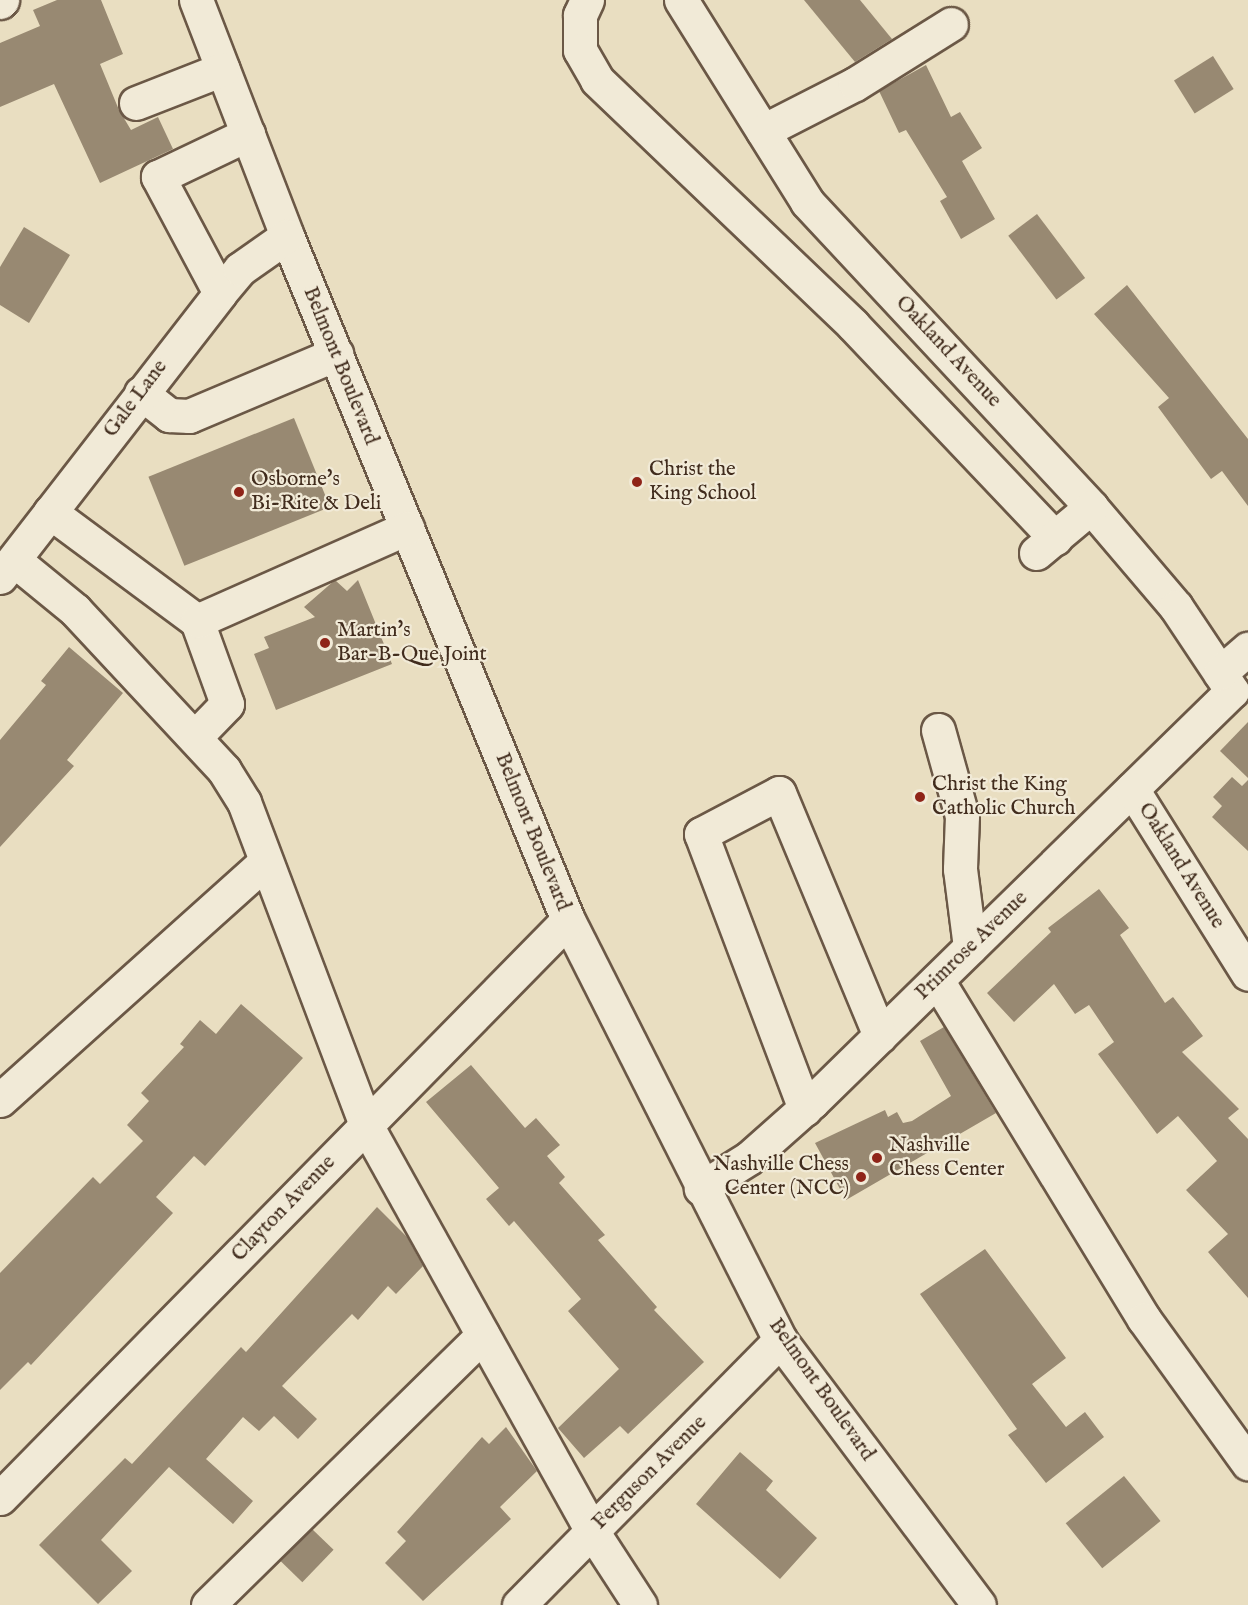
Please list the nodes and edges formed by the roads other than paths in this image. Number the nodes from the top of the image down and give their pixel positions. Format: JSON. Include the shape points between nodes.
{"nodes":[{"id":1,"x":196,"y":0,"type":"edge"},
{"id":2,"x":587,"y":0,"type":"edge"},
{"id":3,"x":681,"y":0,"type":"edge"},
{"id":4,"x":951,"y":24,"type":"dead end"},
{"id":5,"x":223,"y":69,"type":"junction"},
{"id":6,"x":136,"y":103,"type":"dead end"},
{"id":7,"x":762,"y":130,"type":"junction"},
{"id":8,"x":248,"y":134,"type":"junction"},
{"id":9,"x":287,"y":236,"type":"junction"},
{"id":10,"x":220,"y":293,"type":"junction"},
{"id":11,"x":336,"y":354,"type":"junction"},
{"id":12,"x":141,"y":393,"type":"junction"},
{"id":13,"x":1091,"y":507,"type":"junction"},
{"id":14,"x":50,"y":512,"type":"junction"},
{"id":15,"x":407,"y":528,"type":"junction"},
{"id":16,"x":7,"y":569,"type":"edge"},
{"id":17,"x":197,"y":621,"type":"junction"},
{"id":18,"x":1248,"y":649,"type":"edge"},
{"id":19,"x":1226,"y":682,"type":"junction"},
{"id":20,"x":938,"y":730,"type":"dead end"},
{"id":21,"x":195,"y":737,"type":"junction"},
{"id":22,"x":1132,"y":789,"type":"junction"},
{"id":23,"x":266,"y":862,"type":"junction"},
{"id":24,"x":568,"y":920,"type":"junction"},
{"id":25,"x":970,"y":947,"type":"junction"},
{"id":26,"x":1248,"y":974,"type":"edge"},
{"id":27,"x":937,"y":980,"type":"junction"},
{"id":28,"x":880,"y":1035,"type":"junction"},
{"id":29,"x":0,"y":1100,"type":"edge"},
{"id":30,"x":804,"y":1109,"type":"junction"},
{"id":31,"x":366,"y":1125,"type":"junction"},
{"id":32,"x":701,"y":1188,"type":"junction"},
{"id":33,"x":483,"y":1335,"type":"junction"},
{"id":34,"x":780,"y":1340,"type":"junction"},
{"id":35,"x":1248,"y":1463,"type":"edge"},
{"id":36,"x":0,"y":1498,"type":"edge"},
{"id":37,"x":592,"y":1531,"type":"junction"},
{"id":38,"x":208,"y":1605,"type":"edge"},
{"id":39,"x":519,"y":1605,"type":"edge"},
{"id":40,"x":640,"y":1605,"type":"edge"},
{"id":41,"x":980,"y":1605,"type":"edge"}],
"edges":[{"from":1,"to":5,"type":"street","name":"Belmont Boulevard"},
{"from":2,"to":13,"type":"street","via":[[580,15],[580,50],[597,80],[853,326],[1045,546]]},
{"from":3,"to":7,"type":"street","name":"Oakland Avenue"},
{"from":4,"to":7,"type":"street","via":[[855,84]]},
{"from":5,"to":6,"type":"street"},
{"from":5,"to":8,"type":"street","name":"Belmont Boulevard"},
{"from":7,"to":13,"type":"street","name":"Oakland Avenue","via":[[807,202]]},
{"from":8,"to":9,"type":"street","name":"Belmont Boulevard"},
{"from":8,"to":10,"type":"street","via":[[158,177]]},
{"from":9,"to":10,"type":"street","name":"Gale Lane","via":[[240,269]]},
{"from":9,"to":11,"type":"street","name":"Belmont Boulevard"},
{"from":10,"to":12,"type":"street","name":"Gale Lane"},
{"from":11,"to":12,"type":"street","via":[[189,416],[169,415]]},
{"from":11,"to":15,"type":"street","name":"Belmont Boulevard"},
{"from":12,"to":14,"type":"street","name":"Gale Lane"},
{"from":13,"to":19,"type":"street","name":"Oakland Avenue","via":[[1176,607]]},
{"from":14,"to":16,"type":"street","name":"Gale Lane"},
{"from":14,"to":17,"type":"street"},
{"from":15,"to":17,"type":"street"},
{"from":15,"to":24,"type":"street","name":"Belmont Boulevard"},
{"from":16,"to":21,"type":"street","via":[[75,610]]},
{"from":17,"to":21,"type":"street","via":[[227,704]]},
{"from":18,"to":19,"type":"street","name":"Primrose Avenue"},
{"from":19,"to":22,"type":"street","name":"Primrose Avenue"},
{"from":20,"to":25,"type":"street","via":[[962,816],[960,869]]},
{"from":21,"to":23,"type":"street","via":[[224,770],[244,802]]},
{"from":22,"to":25,"type":"street","name":"Primrose Avenue"},
{"from":22,"to":26,"type":"street","name":"Oakland Avenue"},
{"from":23,"to":29,"type":"street"},
{"from":23,"to":31,"type":"street"},
{"from":24,"to":31,"type":"street","name":"Clayton Avenue"},
{"from":24,"to":32,"type":"street","name":"Belmont Boulevard"},
{"from":25,"to":27,"type":"street","name":"Primrose Avenue"},
{"from":27,"to":28,"type":"street","name":"Primrose Avenue"},
{"from":27,"to":35,"type":"street","via":[[1144,1319]]},
{"from":28,"to":30,"type":"street","name":"Primrose Avenue"},
{"from":28,"to":30,"type":"street","via":[[778,793],[701,834]]},
{"from":30,"to":32,"type":"street","name":"Primrose Avenue","via":[[749,1158]]},
{"from":31,"to":33,"type":"street"},
{"from":31,"to":36,"type":"street","name":"Clayton Avenue"},
{"from":32,"to":34,"type":"street","name":"Belmont Boulevard"},
{"from":33,"to":37,"type":"street"},
{"from":33,"to":38,"type":"street"},
{"from":34,"to":37,"type":"street","name":"Ferguson Avenue"},
{"from":34,"to":41,"type":"street","name":"Belmont Boulevard"},
{"from":37,"to":39,"type":"street","name":"Ferguson Avenue"},
{"from":37,"to":40,"type":"street"}]}
